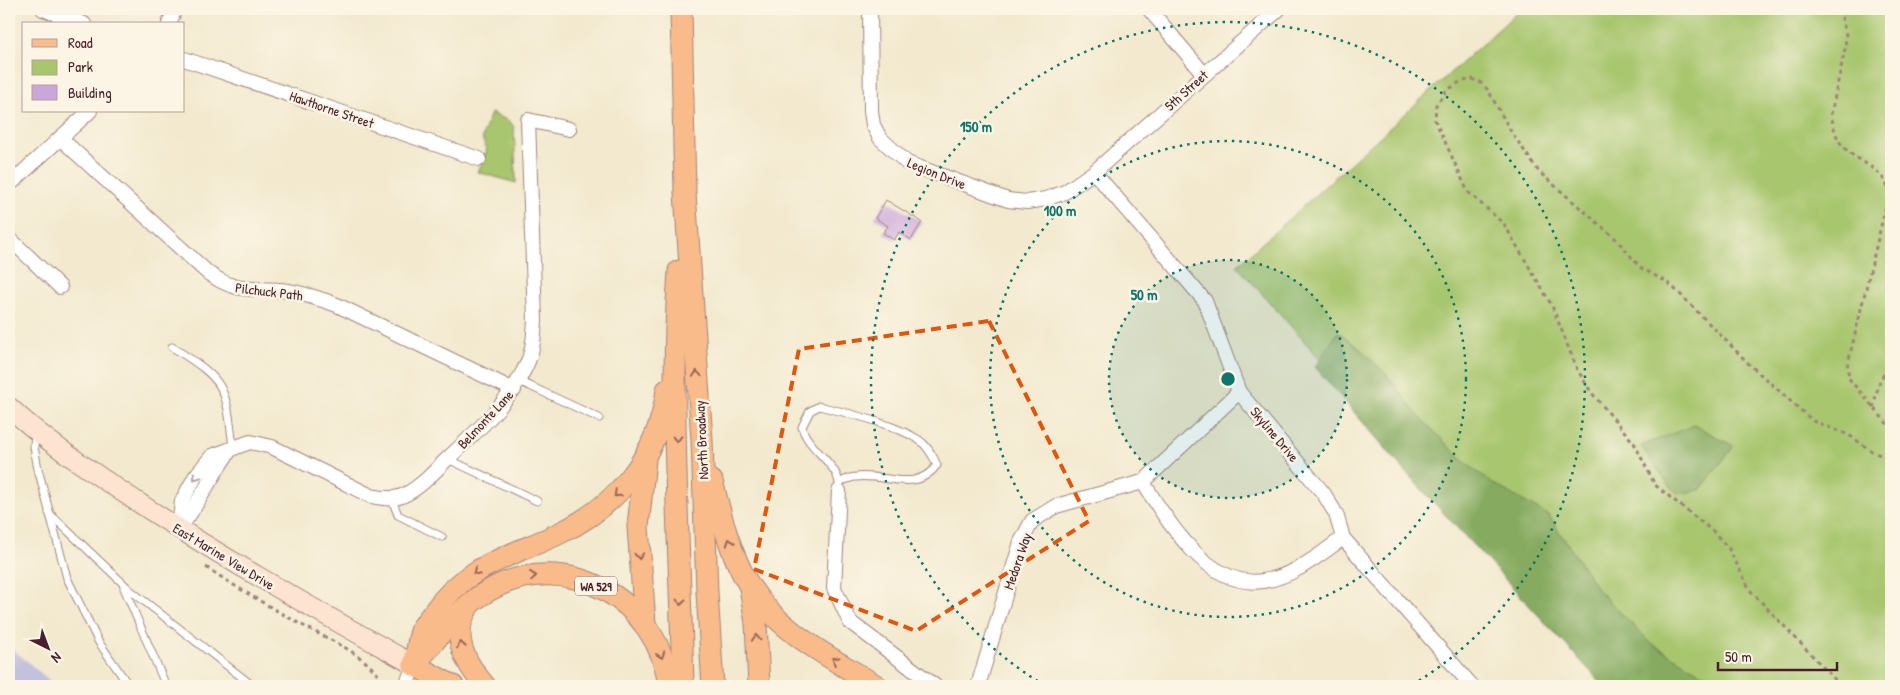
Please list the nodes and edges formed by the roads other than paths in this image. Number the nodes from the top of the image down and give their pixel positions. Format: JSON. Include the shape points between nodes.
{"nodes":[{"id":1,"x":43,"y":9,"type":"edge"},
{"id":2,"x":175,"y":9,"type":"edge"},
{"id":3,"x":681,"y":9,"type":"edge"},
{"id":4,"x":870,"y":9,"type":"edge"},
{"id":5,"x":1149,"y":9,"type":"edge"},
{"id":6,"x":1279,"y":9,"type":"edge"},
{"id":7,"x":79,"y":22,"type":"edge"},
{"id":8,"x":170,"y":22,"type":"edge"},
{"id":9,"x":185,"y":59,"type":"edge"},
{"id":10,"x":1204,"y":74,"type":"junction"},
{"id":11,"x":89,"y":112,"type":"edge"},
{"id":12,"x":569,"y":129,"type":"dead end"},
{"id":13,"x":60,"y":138,"type":"junction"},
{"id":14,"x":480,"y":159,"type":"dead end"},
{"id":15,"x":1094,"y":172,"type":"junction"},
{"id":16,"x":9,"y":185,"type":"edge"},
{"id":17,"x":685,"y":193,"type":"junction"},
{"id":18,"x":9,"y":238,"type":"edge"},
{"id":19,"x":60,"y":288,"type":"dead end"},
{"id":20,"x":676,"y":321,"type":"junction"},
{"id":21,"x":172,"y":346,"type":"dead end"},
{"id":22,"x":516,"y":386,"type":"junction"},
{"id":23,"x":1240,"y":392,"type":"junction"},
{"id":24,"x":9,"y":407,"type":"edge"},
{"id":25,"x":599,"y":418,"type":"dead end"},
{"id":26,"x":35,"y":429,"type":"junction"},
{"id":27,"x":702,"y":440,"type":"junction"},
{"id":28,"x":233,"y":448,"type":"junction"},
{"id":29,"x":646,"y":455,"type":"junction"},
{"id":30,"x":448,"y":459,"type":"junction"},
{"id":31,"x":1143,"y":482,"type":"junction"},
{"id":32,"x":840,"y":486,"type":"junction"},
{"id":33,"x":391,"y":498,"type":"junction"},
{"id":34,"x":537,"y":501,"type":"dead end"},
{"id":35,"x":49,"y":513,"type":"junction"},
{"id":36,"x":179,"y":530,"type":"junction"},
{"id":37,"x":442,"y":537,"type":"dead end"},
{"id":38,"x":1343,"y":538,"type":"junction"},
{"id":39,"x":122,"y":583,"type":"junction"},
{"id":40,"x":749,"y":585,"type":"junction"},
{"id":41,"x":473,"y":601,"type":"junction"},
{"id":42,"x":644,"y":623,"type":"junction"},
{"id":43,"x":414,"y":665,"type":"junction"},
{"id":44,"x":129,"y":686,"type":"edge"},
{"id":45,"x":166,"y":686,"type":"edge"},
{"id":46,"x":253,"y":686,"type":"edge"},
{"id":47,"x":406,"y":686,"type":"edge"},
{"id":48,"x":453,"y":686,"type":"edge"},
{"id":49,"x":485,"y":686,"type":"edge"},
{"id":50,"x":669,"y":686,"type":"edge"},
{"id":51,"x":683,"y":686,"type":"edge"},
{"id":52,"x":713,"y":686,"type":"edge"},
{"id":53,"x":758,"y":686,"type":"edge"},
{"id":54,"x":877,"y":686,"type":"edge"},
{"id":55,"x":935,"y":686,"type":"edge"},
{"id":56,"x":978,"y":686,"type":"edge"},
{"id":57,"x":1472,"y":686,"type":"edge"}],
"edges":[{"from":1,"to":7,"type":"street"},
{"from":2,"to":8,"type":"street"},
{"from":3,"to":17,"type":"main road","name":"North Broadway"},
{"from":4,"to":15,"type":"street","name":"Legion Drive","via":[[873,125],[880,138],[907,163],[1008,200],[1027,202],[1046,200],[1065,192]]},
{"from":5,"to":10,"type":"street"},
{"from":6,"to":10,"type":"street","name":"5th Street"},
{"from":9,"to":14,"type":"street","name":"Hawthorne Street"},
{"from":10,"to":15,"type":"street","name":"5th Street"},
{"from":11,"to":13,"type":"street"},
{"from":12,"to":22,"type":"street","name":"Belmonte Lane","via":[[528,120],[535,320],[527,366]]},
{"from":13,"to":16,"type":"street"},
{"from":13,"to":22,"type":"street","name":"Pilchuck Path","via":[[223,283],[239,289],[314,296],[337,304]]},
{"from":15,"to":23,"type":"street","name":"Skyline Drive","via":[[1205,301]]},
{"from":17,"to":20,"type":"main road","name":"North Broadway"},
{"from":27,"to":17,"type":"main road","name":"North Broadway","one_way":true},
{"from":18,"to":19,"type":"street"},
{"from":20,"to":29,"type":"main road","via":[[666,401]]},
{"from":20,"to":51,"type":"main road","name":"North Broadway","one_way":true},
{"from":21,"to":28,"type":"lane","via":[[207,369],[218,381],[228,403]]},
{"from":22,"to":25,"type":"lane"},
{"from":22,"to":30,"type":"street","name":"Belmonte Lane","via":[[487,421]]},
{"from":23,"to":31,"type":"street","name":"Medora Way"},
{"from":23,"to":38,"type":"street","name":"Skyline Drive","via":[[1324,494],[1336,514]]},
{"from":24,"to":26,"type":"main road","name":"East Marine View Drive"},
{"from":26,"to":35,"type":"lane","via":[[34,446]]},
{"from":26,"to":36,"type":"main road","name":"East Marine View Drive","via":[[83,466]]},
{"from":40,"to":27,"type":"main road","one_way":true,"via":[[720,513]]},
{"from":27,"to":52,"type":"main road","name":"North Broadway"},
{"from":28,"to":33,"type":"street","via":[[250,442],[272,447],[372,496]]},
{"from":28,"to":36,"type":"street"},
{"from":29,"to":42,"type":"main road","one_way":true,"via":[[638,527]]},
{"from":29,"to":43,"type":"main road","one_way":true,"via":[[623,488],[582,522],[478,570],[447,592],[422,628]]},
{"from":30,"to":33,"type":"street","name":"Belmonte Lane","via":[[421,484]]},
{"from":30,"to":34,"type":"lane"},
{"from":31,"to":38,"type":"street","via":[[1164,516],[1206,564],[1230,578],[1250,582],[1284,575],[1306,565]]},
{"from":31,"to":56,"type":"street","name":"Medora Way","via":[[1056,506],[1032,522],[1020,542]]},
{"from":32,"to":32,"type":"lane","via":[[804,436],[802,427],[810,411],[819,406],[889,427],[919,440],[937,465],[929,475],[911,480],[856,477]]},
{"from":32,"to":55,"type":"street","via":[[834,588],[850,622]]},
{"from":33,"to":37,"type":"lane","via":[[398,515]]},
{"from":35,"to":39,"type":"lane"},
{"from":35,"to":44,"type":"lane","via":[[67,578],[98,641]]},
{"from":36,"to":43,"type":"main road","name":"East Marine View Drive"},
{"from":38,"to":57,"type":"street","name":"Skyline Drive"},
{"from":39,"to":45,"type":"lane"},
{"from":39,"to":46,"type":"lane"},
{"from":53,"to":40,"type":"main road","one_way":true,"via":[[756,622]]},
{"from":54,"to":40,"type":"main road","one_way":true,"via":[[789,629]]},
{"from":41,"to":42,"type":"main road","number":"WA 529","one_way":true,"via":[[515,578],[569,577],[613,595],[628,605]]},
{"from":41,"to":43,"type":"main road"},
{"from":49,"to":41,"type":"main road","one_way":true,"via":[[463,656],[460,643],[463,616]]},
{"from":42,"to":50,"type":"main road","number":"WA 529","one_way":true,"via":[[658,644]]},
{"from":43,"to":47,"type":"street"},
{"from":43,"to":48,"type":"main road","name":"East Marine View Drive"}]}
